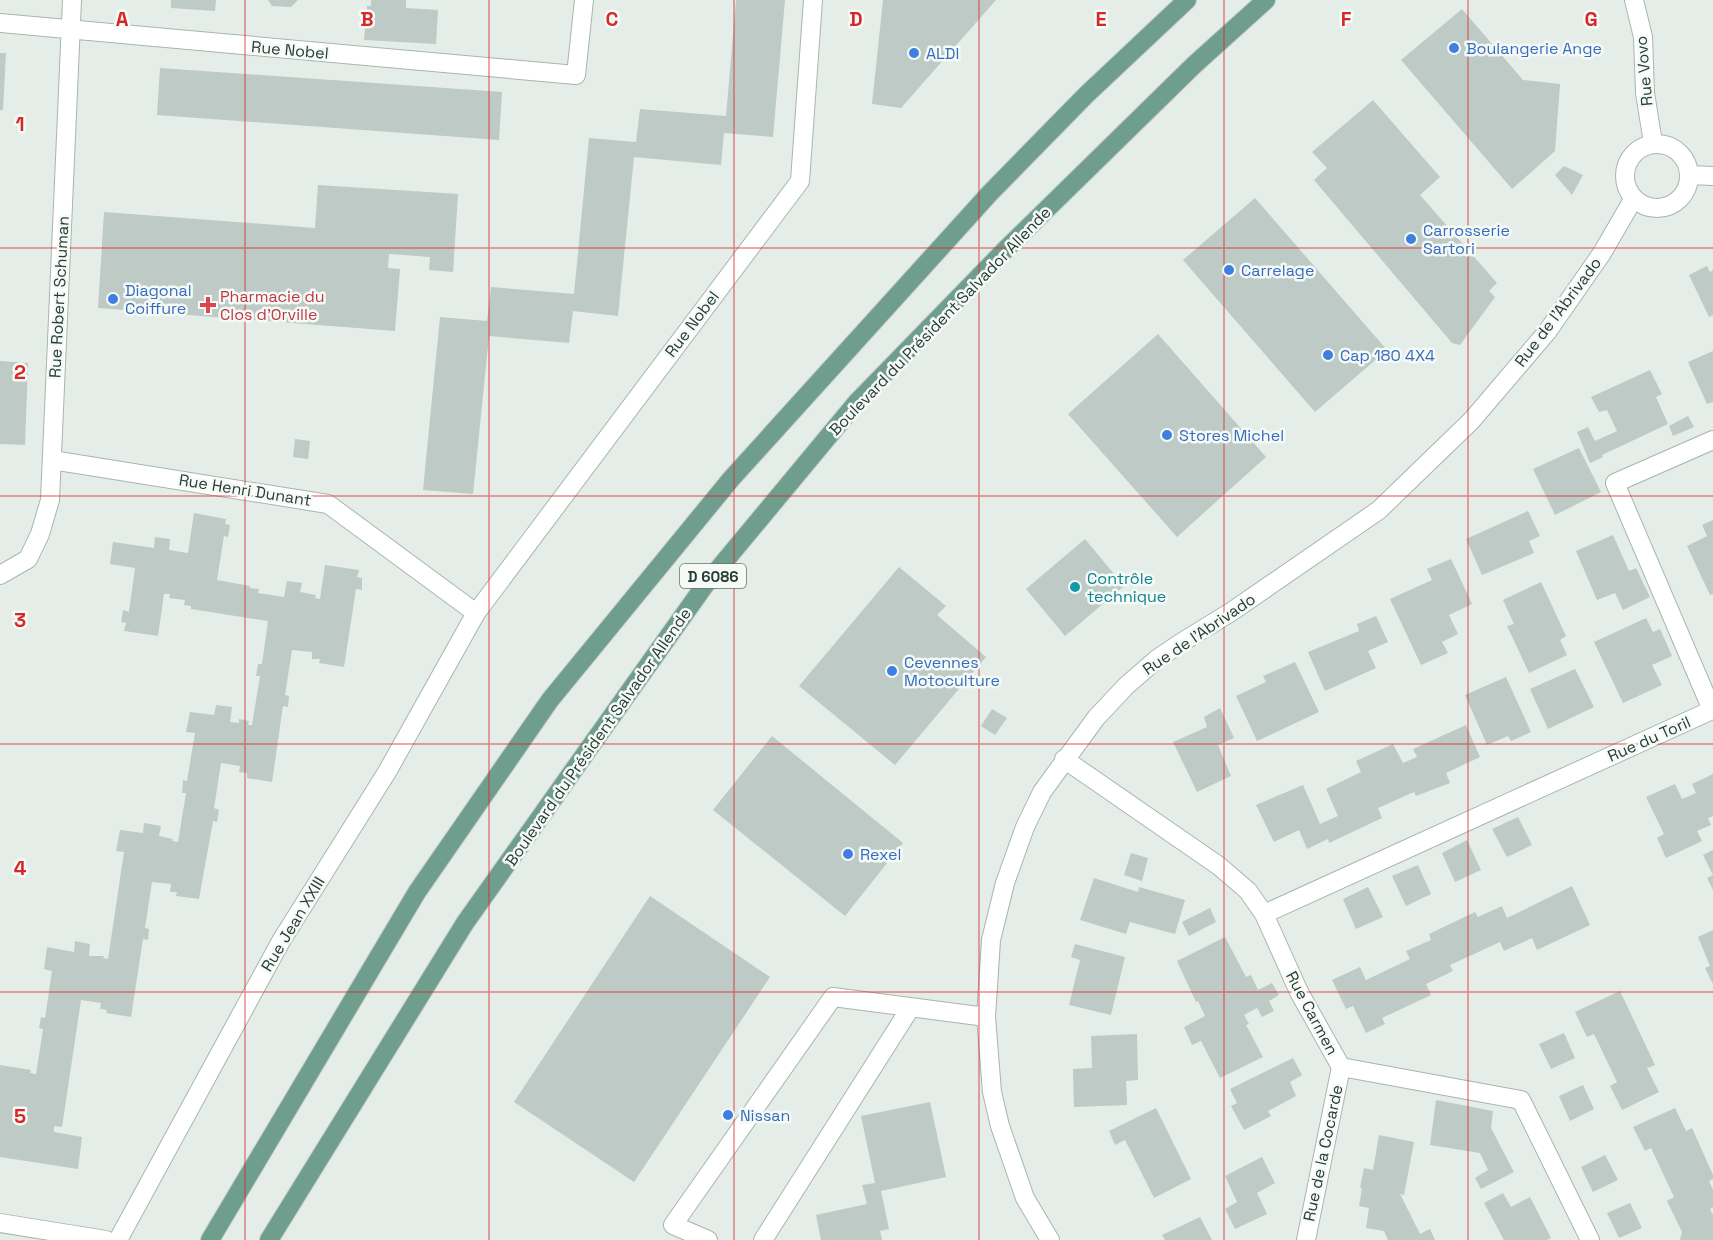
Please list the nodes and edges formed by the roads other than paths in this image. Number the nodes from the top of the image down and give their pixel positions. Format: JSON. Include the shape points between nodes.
{"nodes":[{"id":1,"x":72,"y":0,"type":"edge"},
{"id":2,"x":584,"y":0,"type":"edge"},
{"id":3,"x":813,"y":0,"type":"edge"},
{"id":4,"x":1187,"y":0,"type":"edge"},
{"id":5,"x":1266,"y":0,"type":"edge"},
{"id":6,"x":1634,"y":0,"type":"edge"},
{"id":7,"x":0,"y":23,"type":"edge"},
{"id":8,"x":71,"y":30,"type":"junction"},
{"id":9,"x":1653,"y":143,"type":"junction"},
{"id":10,"x":1690,"y":175,"type":"junction"},
{"id":11,"x":1713,"y":177,"type":"edge"},
{"id":12,"x":1634,"y":198,"type":"junction"},
{"id":13,"x":1713,"y":440,"type":"edge"},
{"id":14,"x":52,"y":460,"type":"junction"},
{"id":15,"x":0,"y":575,"type":"edge"},
{"id":16,"x":476,"y":613,"type":"junction"},
{"id":17,"x":1713,"y":711,"type":"edge"},
{"id":18,"x":1064,"y":759,"type":"junction"},
{"id":19,"x":1263,"y":914,"type":"junction"},
{"id":20,"x":910,"y":1007,"type":"junction"},
{"id":21,"x":986,"y":1017,"type":"junction"},
{"id":22,"x":1341,"y":1067,"type":"junction"},
{"id":23,"x":0,"y":1223,"type":"edge"},
{"id":24,"x":106,"y":1240,"type":"edge"},
{"id":25,"x":118,"y":1240,"type":"edge"},
{"id":26,"x":210,"y":1240,"type":"edge"},
{"id":27,"x":269,"y":1240,"type":"edge"},
{"id":28,"x":708,"y":1240,"type":"edge"},
{"id":29,"x":763,"y":1240,"type":"edge"},
{"id":30,"x":1050,"y":1240,"type":"edge"},
{"id":31,"x":1306,"y":1240,"type":"edge"},
{"id":32,"x":1590,"y":1240,"type":"edge"}],
"edges":[{"from":1,"to":8,"type":"street","name":"Rue Robert Schuman"},
{"from":2,"to":8,"type":"street","name":"Rue Nobel","via":[[576,75]]},
{"from":3,"to":16,"type":"street","name":"Rue Nobel","via":[[800,181]]},
{"from":4,"to":26,"type":"main road","number":"D 6086","via":[[990,193],[731,479],[550,700],[417,892]]},
{"from":5,"to":27,"type":"main road","name":"Boulevard du Président Salvador Allende","number":"D 6086","via":[[1005,250],[857,402],[705,585],[465,923]]},
{"from":6,"to":9,"type":"street","name":"Rue Vovo","via":[[1643,37],[1645,93]]},
{"from":7,"to":8,"type":"street"},
{"from":8,"to":14,"type":"street","name":"Rue Robert Schuman"},
{"from":9,"to":10,"type":"street","via":[[1682,154]]},
{"from":9,"to":12,"type":"street","via":[[1634,152],[1625,170],[1628,190]]},
{"from":10,"to":11,"type":"street"},
{"from":10,"to":12,"type":"street","via":[[1683,196],[1675,203],[1653,208]]},
{"from":12,"to":18,"type":"street","name":"Rue de l'Abrivado","via":[[1602,253],[1547,332],[1472,420],[1379,510],[1157,659],[1096,718]]},
{"from":13,"to":17,"type":"street","name":"Rue du Toril","via":[[1615,483]]},
{"from":14,"to":15,"type":"street","name":"Rue Robert Schuman","via":[[50,500],[40,534],[28,559]]},
{"from":14,"to":16,"type":"street","name":"Rue Henri Dunant","via":[[328,504]]},
{"from":16,"to":25,"type":"street","name":"Rue Jean XXIII","via":[[387,772],[280,941]]},
{"from":17,"to":19,"type":"street","name":"Rue du Toril"},
{"from":18,"to":19,"type":"street","name":"Rue Carmen","via":[[1219,866],[1248,891]]},
{"from":18,"to":21,"type":"street","name":"Rue de l'Abrivado","via":[[1025,827],[1005,883],[991,940]]},
{"from":19,"to":22,"type":"street","name":"Rue Carmen","via":[[1299,992]]},
{"from":20,"to":21,"type":"street"},
{"from":20,"to":28,"type":"street","via":[[833,997],[673,1224]]},
{"from":20,"to":29,"type":"street"},
{"from":21,"to":30,"type":"street","name":"Rue de l'Abrivado","via":[[992,1092],[1000,1126],[1025,1197]]},
{"from":22,"to":31,"type":"street","name":"Rue de la Cocarde"},
{"from":22,"to":32,"type":"street","name":"Rue Carmen","via":[[1521,1100]]},
{"from":23,"to":24,"type":"street"}]}
